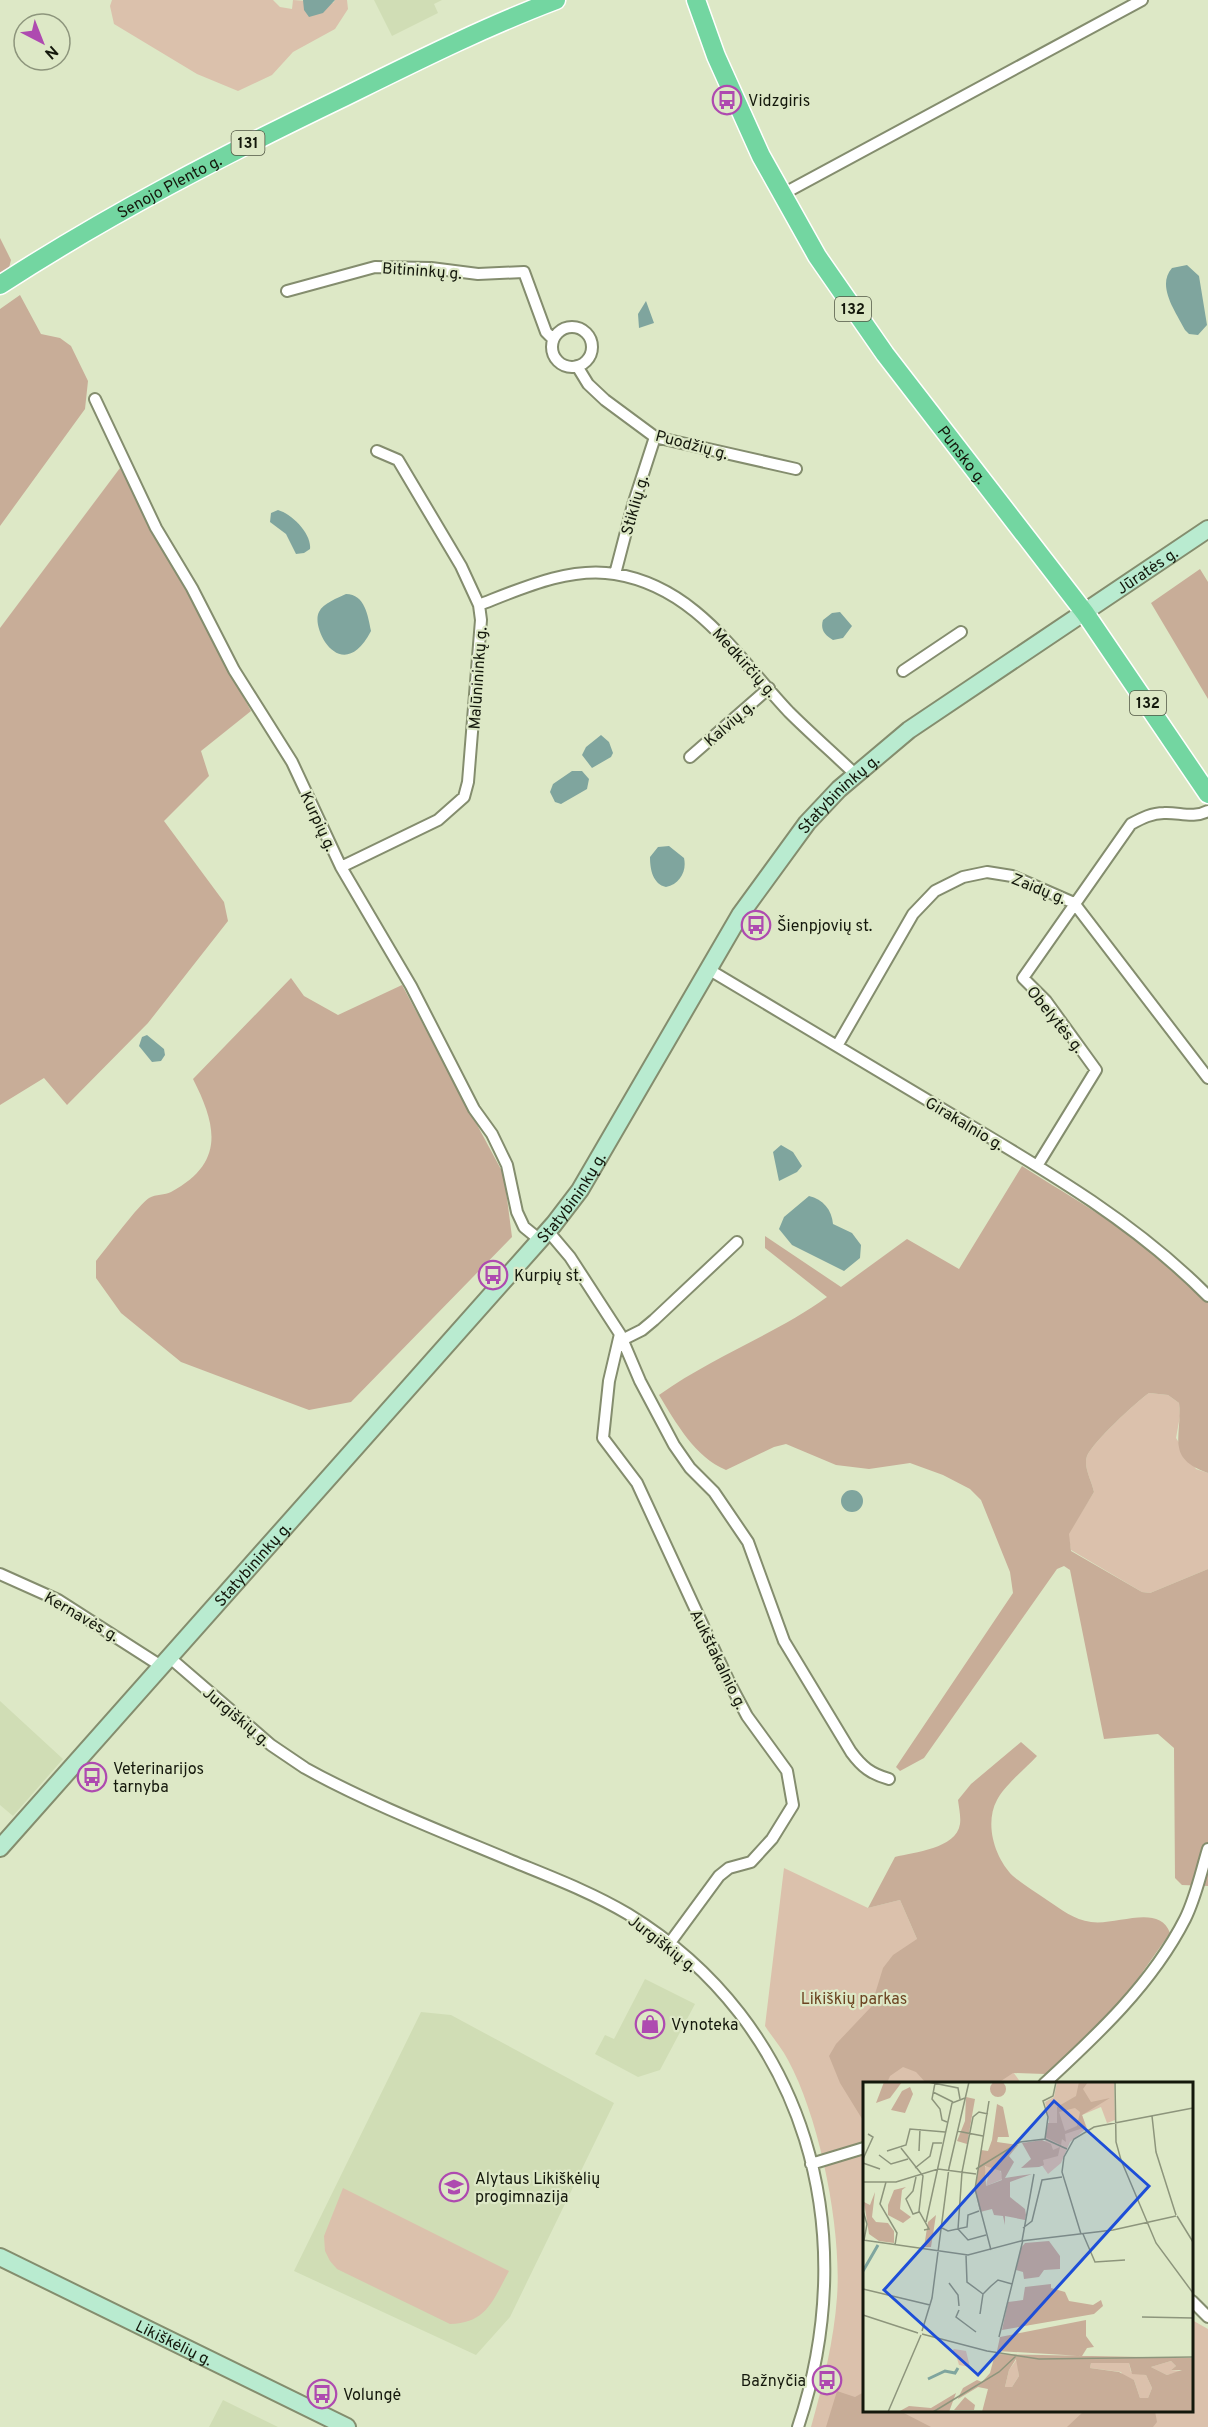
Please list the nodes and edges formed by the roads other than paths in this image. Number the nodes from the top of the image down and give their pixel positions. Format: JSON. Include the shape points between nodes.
{"nodes":[{"id":1,"x":538,"y":0,"type":"edge"},
{"id":2,"x":556,"y":0,"type":"edge"},
{"id":3,"x":696,"y":0,"type":"edge"},
{"id":4,"x":708,"y":0,"type":"edge"},
{"id":5,"x":1142,"y":0,"type":"edge"},
{"id":6,"x":502,"y":21,"type":"junction"},
{"id":7,"x":738,"y":102,"type":"junction"},
{"id":8,"x":781,"y":195,"type":"junction"},
{"id":9,"x":2,"y":283,"type":"edge"},
{"id":10,"x":287,"y":291,"type":"dead end"},
{"id":11,"x":554,"y":339,"type":"junction"},
{"id":12,"x":578,"y":366,"type":"junction"},
{"id":13,"x":95,"y":399,"type":"dead end"},
{"id":14,"x":655,"y":437,"type":"junction"},
{"id":15,"x":377,"y":451,"type":"dead end"},
{"id":16,"x":796,"y":469,"type":"dead end"},
{"id":17,"x":1208,"y":529,"type":"edge"},
{"id":18,"x":615,"y":574,"type":"junction"},
{"id":19,"x":479,"y":605,"type":"junction"},
{"id":20,"x":1086,"y":613,"type":"junction"},
{"id":21,"x":961,"y":632,"type":"dead end"},
{"id":22,"x":903,"y":671,"type":"dead end"},
{"id":23,"x":769,"y":688,"type":"junction"},
{"id":24,"x":690,"y":758,"type":"dead end"},
{"id":25,"x":855,"y":774,"type":"junction"},
{"id":26,"x":1208,"y":794,"type":"edge"},
{"id":27,"x":1208,"y":811,"type":"edge"},
{"id":28,"x":341,"y":867,"type":"junction"},
{"id":29,"x":1074,"y":903,"type":"junction"},
{"id":30,"x":708,"y":969,"type":"junction"},
{"id":31,"x":837,"y":1046,"type":"junction"},
{"id":32,"x":1208,"y":1078,"type":"edge"},
{"id":33,"x":1037,"y":1166,"type":"junction"},
{"id":34,"x":544,"y":1236,"type":"junction"},
{"id":35,"x":737,"y":1242,"type":"dead end"},
{"id":36,"x":1208,"y":1296,"type":"edge"},
{"id":37,"x":621,"y":1336,"type":"junction"},
{"id":38,"x":0,"y":1574,"type":"edge"},
{"id":39,"x":165,"y":1662,"type":"junction"},
{"id":40,"x":889,"y":1779,"type":"dead end"},
{"id":41,"x":0,"y":1848,"type":"edge"},
{"id":42,"x":1208,"y":1849,"type":"edge"},
{"id":43,"x":669,"y":1944,"type":"junction"},
{"id":44,"x":1046,"y":2082,"type":"edge"},
{"id":45,"x":863,"y":2148,"type":"edge"},
{"id":46,"x":811,"y":2164,"type":"junction"},
{"id":47,"x":0,"y":2257,"type":"edge"},
{"id":48,"x":1193,"y":2303,"type":"edge"},
{"id":49,"x":1208,"y":2317,"type":"edge"},
{"id":50,"x":347,"y":2427,"type":"edge"},
{"id":51,"x":798,"y":2427,"type":"edge"}],
"edges":[{"from":1,"to":6,"type":"main road","name":"Senojo Plento g."},
{"from":2,"to":6,"type":"main road","name":"Senojo Plento g."},
{"from":3,"to":7,"type":"main road","name":"Punsko g."},
{"from":4,"to":7,"type":"main road","name":"Punsko g."},
{"from":5,"to":8,"type":"street"},
{"from":6,"to":9,"type":"main road","name":"Senojo Plento g.","number":"131","via":[[235,150]]},
{"from":7,"to":8,"type":"main road","name":"Punsko g.","number":"132"},
{"from":8,"to":20,"type":"main road","name":"Punsko g.","number":"132","via":[[878,345]]},
{"from":10,"to":11,"type":"street","name":"Bitininkų g.","via":[[375,267],[478,274],[524,272],[546,332]]},
{"from":11,"to":12,"type":"street","via":[[553,352],[560,362]]},
{"from":11,"to":12,"type":"street","via":[[567,327],[580,328],[589,336],[591,354]]},
{"from":12,"to":14,"type":"street","name":"Puodžių g.","via":[[596,392]]},
{"from":13,"to":28,"type":"street","name":"Kurpių g.","via":[[156,528],[234,670],[292,762]]},
{"from":14,"to":16,"type":"street","name":"Puodžių g."},
{"from":14,"to":18,"type":"street","name":"Stiklių g."},
{"from":15,"to":19,"type":"street","name":"Malūnininkų g.","via":[[398,460]]},
{"from":17,"to":20,"type":"street","name":"Jūratės g."},
{"from":18,"to":19,"type":"street","name":"Medkirčių g.","via":[[541,580]]},
{"from":18,"to":23,"type":"street","name":"Medkirčių g.","via":[[667,590],[685,602],[728,639]]},
{"from":19,"to":28,"type":"street","name":"Malūnininkų g.","via":[[474,717],[464,797],[438,820]]},
{"from":20,"to":25,"type":"street","name":"Statybininkų g.","via":[[909,730]]},
{"from":20,"to":26,"type":"main road","name":"Punsko g.","number":"132"},
{"from":21,"to":22,"type":"street"},
{"from":23,"to":24,"type":"street","name":"Kalvių g."},
{"from":23,"to":25,"type":"street","name":"Medkirčių g."},
{"from":25,"to":30,"type":"street","name":"Statybininkų g.","via":[[807,823],[774,865]]},
{"from":27,"to":29,"type":"street","name":"Obelytės g.","via":[[1201,815],[1147,816],[1131,824]]},
{"from":28,"to":34,"type":"street","name":"Kurpių g.","via":[[416,995],[474,1109],[492,1134],[507,1165],[524,1227]]},
{"from":29,"to":31,"type":"street","name":"Zaidų g.","via":[[1012,876],[987,872],[963,877],[935,891],[913,914]]},
{"from":29,"to":32,"type":"street","name":"Zaidų g."},
{"from":29,"to":33,"type":"street","name":"Obelytės g.","via":[[1023,978],[1046,1001],[1096,1071]]},
{"from":30,"to":31,"type":"street","name":"Girakalnio g."},
{"from":30,"to":34,"type":"street","name":"Statybininkų g.","via":[[579,1190]]},
{"from":31,"to":33,"type":"street","name":"Girakalnio g."},
{"from":33,"to":36,"type":"street","name":"Girakalnio g.","via":[[1132,1229]]},
{"from":34,"to":37,"type":"street","via":[[570,1257]]},
{"from":34,"to":39,"type":"street","name":"Statybininkų g."},
{"from":35,"to":37,"type":"street","via":[[642,1330]]},
{"from":37,"to":40,"type":"street","via":[[674,1445],[714,1492],[748,1542],[784,1641],[851,1752],[874,1775]]},
{"from":37,"to":43,"type":"street","name":"Aukštakalnio g.","via":[[609,1381],[603,1438],[637,1483],[730,1684],[747,1716],[787,1771],[792,1788],[793,1805],[772,1839],[751,1862],[729,1868],[719,1876]]},
{"from":38,"to":39,"type":"street","name":"Kernavės g.","via":[[58,1600]]},
{"from":39,"to":41,"type":"street","name":"Statybininkų g."},
{"from":39,"to":43,"type":"street","name":"Jurgiškių g.","via":[[305,1768],[576,1888],[627,1914]]},
{"from":42,"to":44,"type":"street","via":[[1185,1918],[1173,1940],[1115,2017]]},
{"from":43,"to":46,"type":"street","name":"Jurgiškių g.","via":[[715,1986],[761,2041],[788,2091]]},
{"from":45,"to":46,"type":"street"},
{"from":46,"to":51,"type":"street","name":"Jurgiškių g.","via":[[822,2215],[826,2279],[821,2338]]},
{"from":47,"to":50,"type":"street","name":"Likiškėlių g."},
{"from":48,"to":49,"type":"street"}]}
